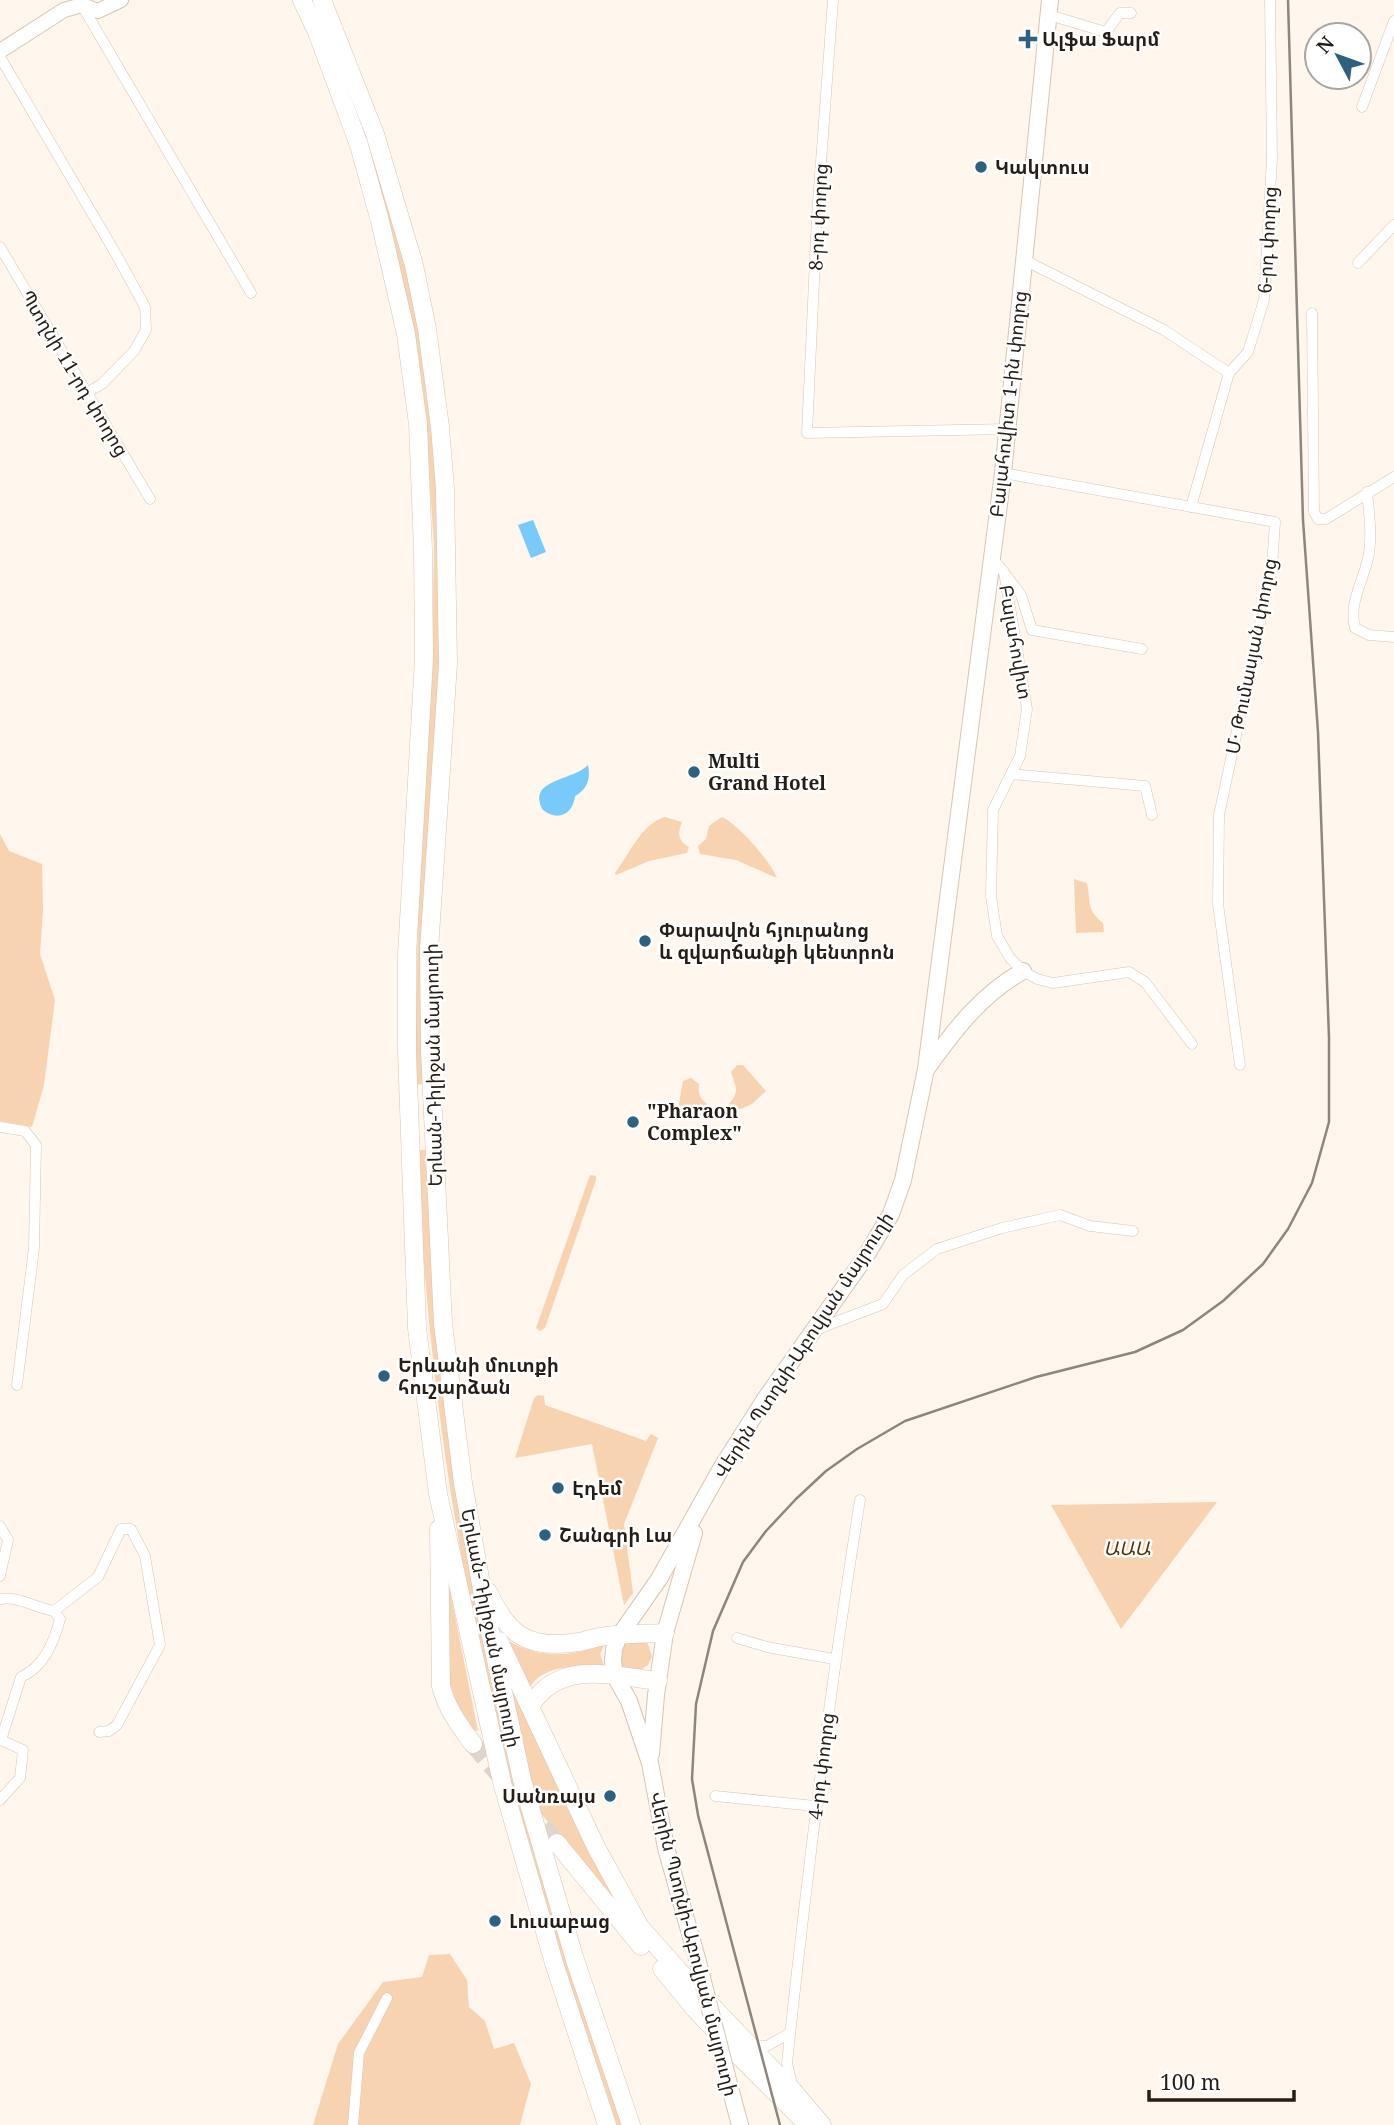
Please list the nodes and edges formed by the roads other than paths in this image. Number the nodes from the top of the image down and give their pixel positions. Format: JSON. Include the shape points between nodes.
{"nodes":[{"id":1,"x":121,"y":0,"type":"edge"},
{"id":2,"x":302,"y":0,"type":"edge"},
{"id":3,"x":322,"y":0,"type":"edge"},
{"id":4,"x":833,"y":0,"type":"edge"},
{"id":5,"x":1270,"y":0,"type":"edge"},
{"id":6,"x":80,"y":2,"type":"edge"},
{"id":7,"x":1049,"y":7,"type":"edge"},
{"id":8,"x":1131,"y":13,"type":"dead end"},
{"id":9,"x":1394,"y":21,"type":"edge"},
{"id":10,"x":0,"y":51,"type":"edge"},
{"id":11,"x":0,"y":57,"type":"edge"},
{"id":12,"x":1362,"y":107,"type":"dead end"},
{"id":13,"x":1394,"y":225,"type":"edge"},
{"id":14,"x":0,"y":247,"type":"edge"},
{"id":15,"x":1024,"y":260,"type":"junction"},
{"id":16,"x":1358,"y":263,"type":"dead end"},
{"id":17,"x":251,"y":293,"type":"dead end"},
{"id":18,"x":1312,"y":313,"type":"dead end"},
{"id":19,"x":1229,"y":373,"type":"junction"},
{"id":20,"x":86,"y":393,"type":"junction"},
{"id":21,"x":1008,"y":429,"type":"junction"},
{"id":22,"x":1003,"y":473,"type":"junction"},
{"id":23,"x":1394,"y":477,"type":"edge"},
{"id":24,"x":1367,"y":492,"type":"junction"},
{"id":25,"x":150,"y":499,"type":"dead end"},
{"id":26,"x":1191,"y":507,"type":"junction"},
{"id":27,"x":991,"y":557,"type":"junction"},
{"id":28,"x":1003,"y":572,"type":"junction"},
{"id":29,"x":1394,"y":637,"type":"edge"},
{"id":30,"x":1142,"y":649,"type":"dead end"},
{"id":31,"x":1012,"y":774,"type":"junction"},
{"id":32,"x":958,"y":808,"type":"joint"},
{"id":33,"x":1152,"y":815,"type":"dead end"},
{"id":34,"x":1023,"y":971,"type":"junction"},
{"id":35,"x":1192,"y":1044,"type":"dead end"},
{"id":36,"x":1240,"y":1065,"type":"dead end"},
{"id":37,"x":926,"y":1069,"type":"junction"},
{"id":38,"x":0,"y":1127,"type":"edge"},
{"id":39,"x":1133,"y":1231,"type":"dead end"},
{"id":40,"x":814,"y":1330,"type":"junction"},
{"id":41,"x":17,"y":1385,"type":"dead end"},
{"id":42,"x":438,"y":1494,"type":"junction"},
{"id":43,"x":860,"y":1500,"type":"dead end"},
{"id":44,"x":701,"y":1507,"type":"junction"},
{"id":45,"x":0,"y":1526,"type":"edge"},
{"id":46,"x":479,"y":1567,"type":"junction"},
{"id":47,"x":0,"y":1576,"type":"edge"},
{"id":48,"x":0,"y":1599,"type":"edge"},
{"id":49,"x":54,"y":1611,"type":"junction"},
{"id":50,"x":487,"y":1618,"type":"junction"},
{"id":51,"x":666,"y":1633,"type":"junction"},
{"id":52,"x":619,"y":1636,"type":"junction"},
{"id":53,"x":737,"y":1638,"type":"dead end"},
{"id":54,"x":834,"y":1659,"type":"junction"},
{"id":55,"x":615,"y":1676,"type":"junction"},
{"id":56,"x":658,"y":1681,"type":"junction"},
{"id":57,"x":531,"y":1705,"type":"junction"},
{"id":58,"x":99,"y":1732,"type":"dead end"},
{"id":59,"x":473,"y":1744,"type":"tunnel mouth"},
{"id":60,"x":650,"y":1762,"type":"junction"},
{"id":61,"x":715,"y":1796,"type":"dead end"},
{"id":62,"x":0,"y":1800,"type":"edge"},
{"id":63,"x":815,"y":1806,"type":"junction"},
{"id":64,"x":557,"y":1843,"type":"tunnel mouth"},
{"id":65,"x":387,"y":1998,"type":"dead end"},
{"id":66,"x":790,"y":2033,"type":"junction"},
{"id":67,"x":749,"y":2044,"type":"junction"},
{"id":68,"x":793,"y":2091,"type":"junction"},
{"id":69,"x":353,"y":2125,"type":"edge"},
{"id":70,"x":607,"y":2125,"type":"edge"},
{"id":71,"x":631,"y":2125,"type":"edge"},
{"id":72,"x":740,"y":2125,"type":"edge"},
{"id":73,"x":808,"y":2125,"type":"edge"},
{"id":74,"x":821,"y":2125,"type":"edge"}],
"edges":[{"from":1,"to":6,"type":"street","via":[[98,11]]},
{"from":2,"to":42,"type":"highway","name":"Երևան-Դիլիջան մայրուղի","via":[[359,145],[380,221],[407,334],[418,424],[424,659],[407,955],[407,1052],[417,1328]]},
{"from":3,"to":46,"type":"highway","name":"Երևան-Դիլիջան մայրուղի","via":[[375,134],[414,265],[440,427],[446,501],[448,664],[429,950],[430,1051],[443,1324],[463,1483]]},
{"from":4,"to":21,"type":"street","name":"8-րդ փողոց","via":[[807,433]]},
{"from":5,"to":19,"type":"street","name":"6-րդ փողոց","via":[[1272,158],[1265,300],[1248,352]]},
{"from":6,"to":10,"type":"street"},
{"from":6,"to":17,"type":"street"},
{"from":7,"to":8,"type":"street","via":[[1106,32],[1120,13]]},
{"from":7,"to":15,"type":"main road","name":"Բալահովիտ 1-ին փողոց"},
{"from":9,"to":12,"type":"street"},
{"from":11,"to":20,"type":"street","via":[[145,307],[146,330],[134,351],[102,384]]},
{"from":13,"to":16,"type":"street"},
{"from":14,"to":20,"type":"street","name":"Պտղնի 11-րդ փողոց"},
{"from":15,"to":19,"type":"street","via":[[1164,330]]},
{"from":15,"to":21,"type":"main road","name":"Բալահովիտ 1-ին փողոց"},
{"from":18,"to":24,"type":"street","via":[[1314,512],[1318,519],[1326,519]]},
{"from":19,"to":26,"type":"street","name":"6-րդ փողոց"},
{"from":20,"to":25,"type":"street","name":"Պտղնի 11-րդ փողոց"},
{"from":21,"to":22,"type":"main road","name":"Բալահովիտ 1-ին փողոց"},
{"from":22,"to":26,"type":"street","name":"Մ․ Թումասյան փողոց"},
{"from":22,"to":27,"type":"main road","name":"Բալահովիտ 1-ին փողոց"},
{"from":23,"to":24,"type":"street"},
{"from":24,"to":29,"type":"street","via":[[1369,555],[1351,615],[1354,628],[1369,635]]},
{"from":26,"to":36,"type":"street","name":"Մ․ Թումասյան փողոց","via":[[1275,522],[1272,567],[1219,815],[1218,904]]},
{"from":27,"to":28,"type":"street","name":"Բալահովիտ"},
{"from":27,"to":32,"type":"main road","name":"Բալահովիտ 1-ին փողոց"},
{"from":28,"to":30,"type":"street","via":[[1021,596],[1032,629]]},
{"from":28,"to":31,"type":"street","name":"Բալահովիտ","via":[[1027,709],[1020,756]]},
{"from":31,"to":33,"type":"street","via":[[1145,786]]},
{"from":31,"to":34,"type":"street","name":"Բալահովիտ","via":[[993,810],[991,896],[997,936]]},
{"from":32,"to":37,"type":"main road","name":"Վերին Պտղնի-Աբովյան մայրուղի"},
{"from":34,"to":35,"type":"street","via":[[1053,983],[1129,972],[1145,982]]},
{"from":34,"to":37,"type":"main road","via":[[1005,981],[959,1024]]},
{"from":37,"to":40,"type":"main road","name":"Վերին Պտղնի-Աբովյան մայրուղի","via":[[903,1180],[891,1214]]},
{"from":38,"to":41,"type":"street","via":[[25,1131],[36,1145],[34,1248]]},
{"from":39,"to":40,"type":"street","via":[[1090,1226],[1060,1215],[1002,1228],[937,1249],[903,1275],[883,1304]]},
{"from":40,"to":44,"type":"main road","name":"Վերին Պտղնի-Աբովյան մայրուղի","via":[[758,1410]]},
{"from":42,"to":59,"type":"highway","via":[[441,1686],[454,1719]]},
{"from":42,"to":70,"type":"highway","name":"Երևան-Դիլիջան մայրուղի","via":[[502,1782]]},
{"from":43,"to":54,"type":"street","name":"4-րդ փողոց"},
{"from":44,"to":51,"type":"main road","name":"Վերին Պտղնի-Աբովյան մայրուղի"},
{"from":44,"to":52,"type":"main road","name":"Վերին Պտղնի-Աբովյան մայրուղի"},
{"from":45,"to":47,"type":"street","via":[[8,1540]]},
{"from":46,"to":50,"type":"highway","name":"Երևան-Դիլիջան մայրուղի"},
{"from":46,"to":52,"type":"highway","via":[[508,1625],[530,1641],[579,1642]]},
{"from":48,"to":49,"type":"street","via":[[15,1597]]},
{"from":49,"to":58,"type":"street","via":[[98,1577],[121,1529],[131,1529],[145,1556],[160,1645],[117,1725]]},
{"from":49,"to":62,"type":"street","via":[[60,1619],[54,1642],[30,1673],[21,1677],[4,1723],[1,1740],[23,1750],[20,1778]]},
{"from":50,"to":57,"type":"highway"},
{"from":50,"to":71,"type":"highway","name":"Երևան-Դիլիջան մայրուղի","via":[[522,1780],[575,1960]]},
{"from":51,"to":52,"type":"highway"},
{"from":51,"to":56,"type":"main road","name":"Վերին Պտղնի-Աբովյան մայրուղի"},
{"from":52,"to":55,"type":"main road","name":"Վերին Պտղնի-Աբովյան մայրուղի","via":[[612,1661]]},
{"from":53,"to":54,"type":"street"},
{"from":54,"to":63,"type":"street","name":"4-րդ փողոց"},
{"from":55,"to":56,"type":"highway"},
{"from":55,"to":57,"type":"highway","via":[[562,1677],[543,1688]]},
{"from":55,"to":60,"type":"main road","name":"Վերին Պտղնի-Աբովյան մայրուղի","via":[[629,1701]]},
{"from":56,"to":60,"type":"main road","name":"Վերին Պտղնի-Աբովյան մայրուղի"},
{"from":57,"to":67,"type":"highway","via":[[596,1847],[640,1927]]},
{"from":60,"to":72,"type":"main road","name":"Վերին Պտղնի-Աբովյան մայրուղի","bridge":true,"via":[[666,1848]]},
{"from":61,"to":63,"type":"street"},
{"from":63,"to":66,"type":"street","name":"4-րդ փողոց"},
{"from":64,"to":73,"type":"highway","via":[[695,2009]]},
{"from":65,"to":69,"type":"street","via":[[359,2053]]},
{"from":66,"to":67,"type":"street","via":[[766,2046]]},
{"from":66,"to":68,"type":"street","name":"4-րդ փողոց","via":[[787,2063]]},
{"from":67,"to":68,"type":"highway"},
{"from":68,"to":74,"type":"highway"}]}
